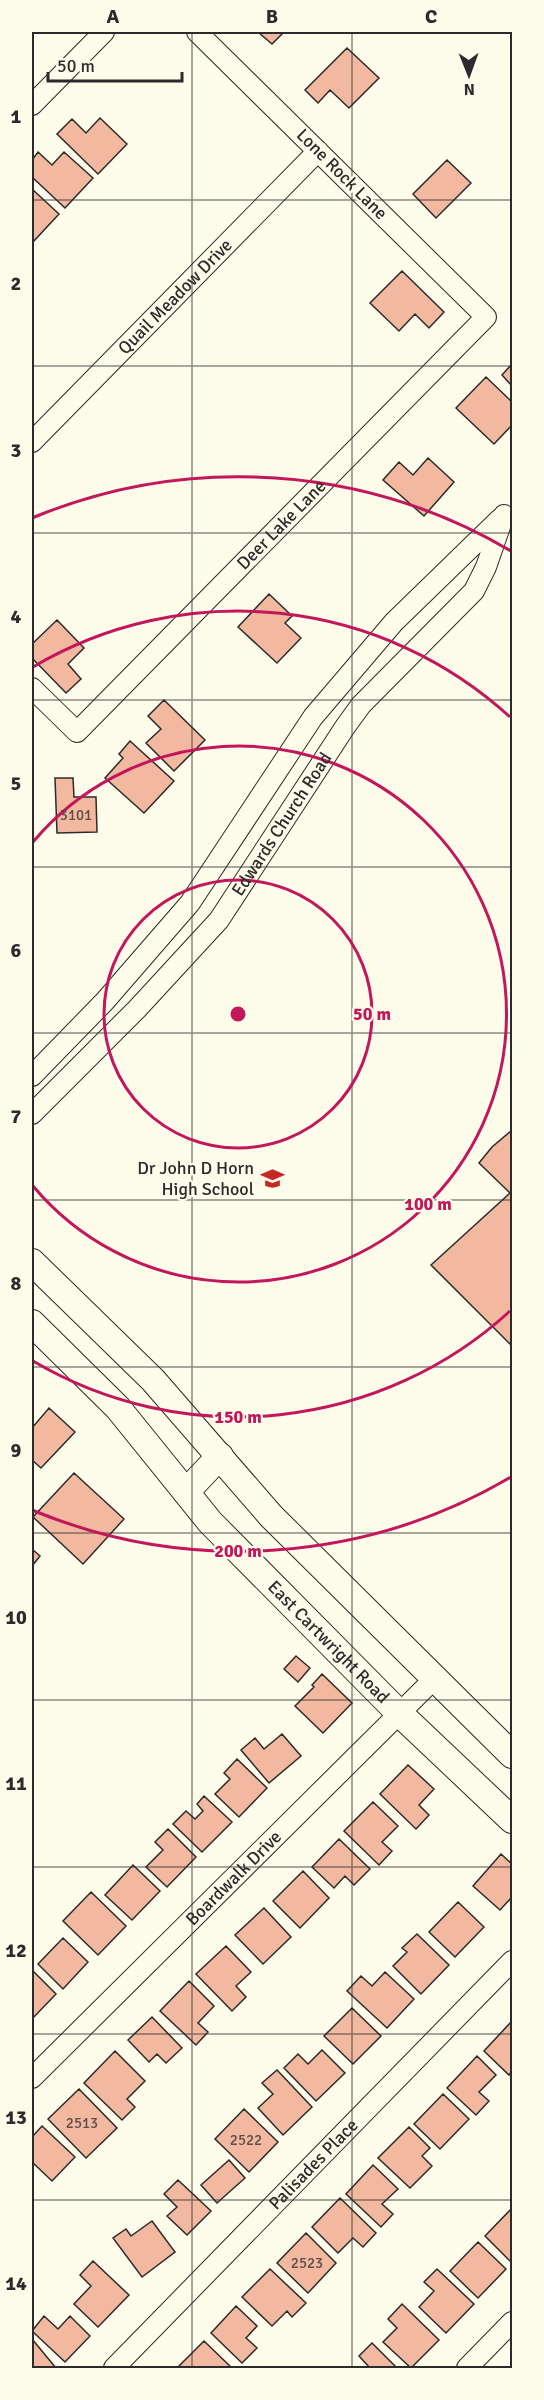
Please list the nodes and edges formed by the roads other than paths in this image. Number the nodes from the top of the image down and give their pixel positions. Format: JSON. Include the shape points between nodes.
{"nodes":[{"id":1,"x":104,"y":32,"type":"edge"},
{"id":2,"x":197,"y":32,"type":"edge"},
{"id":3,"x":32,"y":105,"type":"edge"},
{"id":4,"x":318,"y":151,"type":"junction"},
{"id":5,"x":486,"y":317,"type":"joint"},
{"id":6,"x":32,"y":442,"type":"edge"},
{"id":7,"x":508,"y":511,"type":"edge"},
{"id":8,"x":32,"y":688,"type":"edge"},
{"id":9,"x":32,"y":1076,"type":"edge"},
{"id":10,"x":32,"y":1114,"type":"edge"},
{"id":11,"x":32,"y":1262,"type":"edge"},
{"id":12,"x":32,"y":1323,"type":"edge"},
{"id":13,"x":220,"y":1456,"type":"junction"},
{"id":14,"x":186,"y":1492,"type":"junction"},
{"id":15,"x":434,"y":1679,"type":"junction"},
{"id":16,"x":399,"y":1713,"type":"junction"},
{"id":17,"x":513,"y":1755,"type":"edge"},
{"id":18,"x":513,"y":1820,"type":"edge"},
{"id":19,"x":513,"y":1961,"type":"edge"},
{"id":20,"x":32,"y":2078,"type":"edge"},
{"id":21,"x":513,"y":2322,"type":"edge"},
{"id":22,"x":114,"y":2368,"type":"edge"},
{"id":23,"x":467,"y":2368,"type":"edge"}],
"edges":[{"from":1,"to":3,"type":"street"},
{"from":2,"to":4,"type":"street","name":"Lone Rock Lane"},
{"from":4,"to":5,"type":"street","name":"Lone Rock Lane"},
{"from":4,"to":6,"type":"street","name":"Quail Meadow Drive"},
{"from":5,"to":8,"type":"street","name":"Deer Lake Lane","via":[[77,732]]},
{"from":7,"to":9,"type":"street","name":"Edwards Church Road","via":[[394,621],[313,717],[190,903],[105,1001]]},
{"from":7,"to":10,"type":"street","name":"Edwards Church Road","via":[[474,591],[361,705],[219,920]]},
{"from":11,"to":13,"type":"main road","via":[[153,1380]]},
{"from":12,"to":14,"type":"main road","name":"East Cartwright Road","via":[[118,1408]]},
{"from":13,"to":14,"type":"main road"},
{"from":13,"to":15,"type":"main road","via":[[271,1516]]},
{"from":14,"to":16,"type":"main road","name":"East Cartwright Road","via":[[210,1522]]},
{"from":15,"to":16,"type":"street","name":"Boardwalk Drive"},
{"from":15,"to":17,"type":"main road"},
{"from":16,"to":18,"type":"main road","name":"East Cartwright Road"},
{"from":16,"to":20,"type":"street","name":"Boardwalk Drive"},
{"from":19,"to":22,"type":"street","name":"Palisades Place"},
{"from":21,"to":23,"type":"street"}]}
